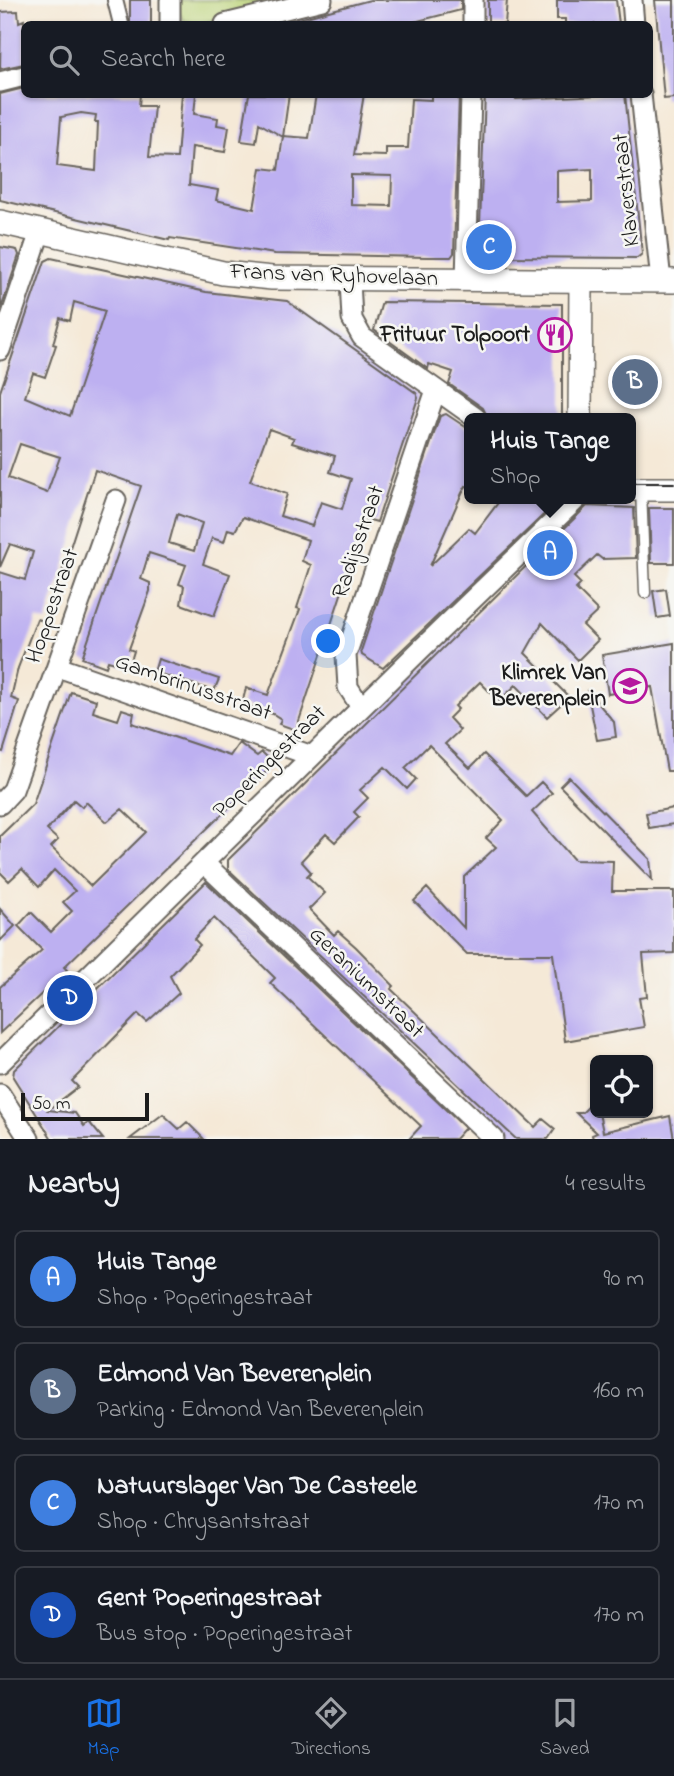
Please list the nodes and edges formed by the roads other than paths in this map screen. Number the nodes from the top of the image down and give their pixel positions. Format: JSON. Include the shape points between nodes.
{"nodes":[{"id":1,"x":115,"y":0,"type":"edge"},
{"id":2,"x":170,"y":0,"type":"edge"},
{"id":3,"x":322,"y":0,"type":"edge"},
{"id":4,"x":473,"y":0,"type":"edge"},
{"id":5,"x":632,"y":0,"type":"edge"},
{"id":6,"x":120,"y":21,"type":"edge"},
{"id":7,"x":170,"y":21,"type":"edge"},
{"id":8,"x":237,"y":21,"type":"edge"},
{"id":9,"x":472,"y":21,"type":"edge"},
{"id":10,"x":634,"y":21,"type":"edge"},
{"id":11,"x":21,"y":77,"type":"edge"},
{"id":12,"x":0,"y":82,"type":"edge"},
{"id":13,"x":471,"y":98,"type":"edge"},
{"id":14,"x":643,"y":98,"type":"edge"},
{"id":15,"x":0,"y":222,"type":"edge"},
{"id":16,"x":40,"y":232,"type":"junction"},
{"id":17,"x":351,"y":280,"type":"junction"},
{"id":18,"x":466,"y":280,"type":"junction"},
{"id":19,"x":581,"y":281,"type":"junction"},
{"id":20,"x":667,"y":281,"type":"edge"},
{"id":21,"x":0,"y":350,"type":"edge"},
{"id":22,"x":436,"y":390,"type":"junction"},
{"id":23,"x":469,"y":413,"type":"edge"},
{"id":24,"x":580,"y":413,"type":"edge"},
{"id":25,"x":636,"y":488,"type":"edge"},
{"id":26,"x":674,"y":489,"type":"edge"},
{"id":27,"x":116,"y":500,"type":"dead end"},
{"id":28,"x":573,"y":504,"type":"edge"},
{"id":29,"x":645,"y":593,"type":"dead end"},
{"id":30,"x":58,"y":667,"type":"junction"},
{"id":31,"x":361,"y":707,"type":"junction"},
{"id":32,"x":312,"y":756,"type":"junction"},
{"id":33,"x":0,"y":804,"type":"edge"},
{"id":34,"x":204,"y":863,"type":"junction"},
{"id":35,"x":0,"y":1063,"type":"edge"},
{"id":36,"x":0,"y":1094,"type":"edge"},
{"id":37,"x":29,"y":1139,"type":"edge"},
{"id":38,"x":494,"y":1139,"type":"edge"}],
"edges":[{"from":1,"to":6,"type":"street"},
{"from":2,"to":7,"type":"street"},
{"from":3,"to":8,"type":"street"},
{"from":4,"to":9,"type":"street"},
{"from":5,"to":10,"type":"street"},
{"from":11,"to":12,"type":"street"},
{"from":13,"to":18,"type":"street"},
{"from":14,"to":20,"type":"street","name":"Klaverstraat"},
{"from":15,"to":16,"type":"street","name":"Frans van Ryhovelaan"},
{"from":16,"to":17,"type":"street","name":"Frans van Ryhovelaan","via":[[223,273]]},
{"from":16,"to":21,"type":"street"},
{"from":17,"to":18,"type":"street","name":"Frans van Ryhovelaan"},
{"from":17,"to":22,"type":"street","via":[[356,330]]},
{"from":18,"to":19,"type":"street","name":"Frans van Ryhovelaan"},
{"from":19,"to":20,"type":"street","name":"Frans van Ryhovelaan"},
{"from":19,"to":24,"type":"street"},
{"from":22,"to":23,"type":"street"},
{"from":22,"to":31,"type":"street","name":"Radijsstraat","via":[[346,654],[348,687]]},
{"from":25,"to":26,"type":"street"},
{"from":25,"to":29,"type":"lane"},
{"from":27,"to":30,"type":"street","name":"Hoppestraat"},
{"from":28,"to":31,"type":"street","name":"Poperingestraat"},
{"from":30,"to":32,"type":"street","name":"Gambrinusstraat"},
{"from":30,"to":33,"type":"street","name":"Hoppestraat","via":[[13,790]]},
{"from":31,"to":32,"type":"street","name":"Poperingestraat"},
{"from":32,"to":34,"type":"street","name":"Poperingestraat"},
{"from":34,"to":35,"type":"street","name":"Poperingestraat"},
{"from":34,"to":38,"type":"street","name":"Geraniumstraat"},
{"from":36,"to":37,"type":"street"}]}
